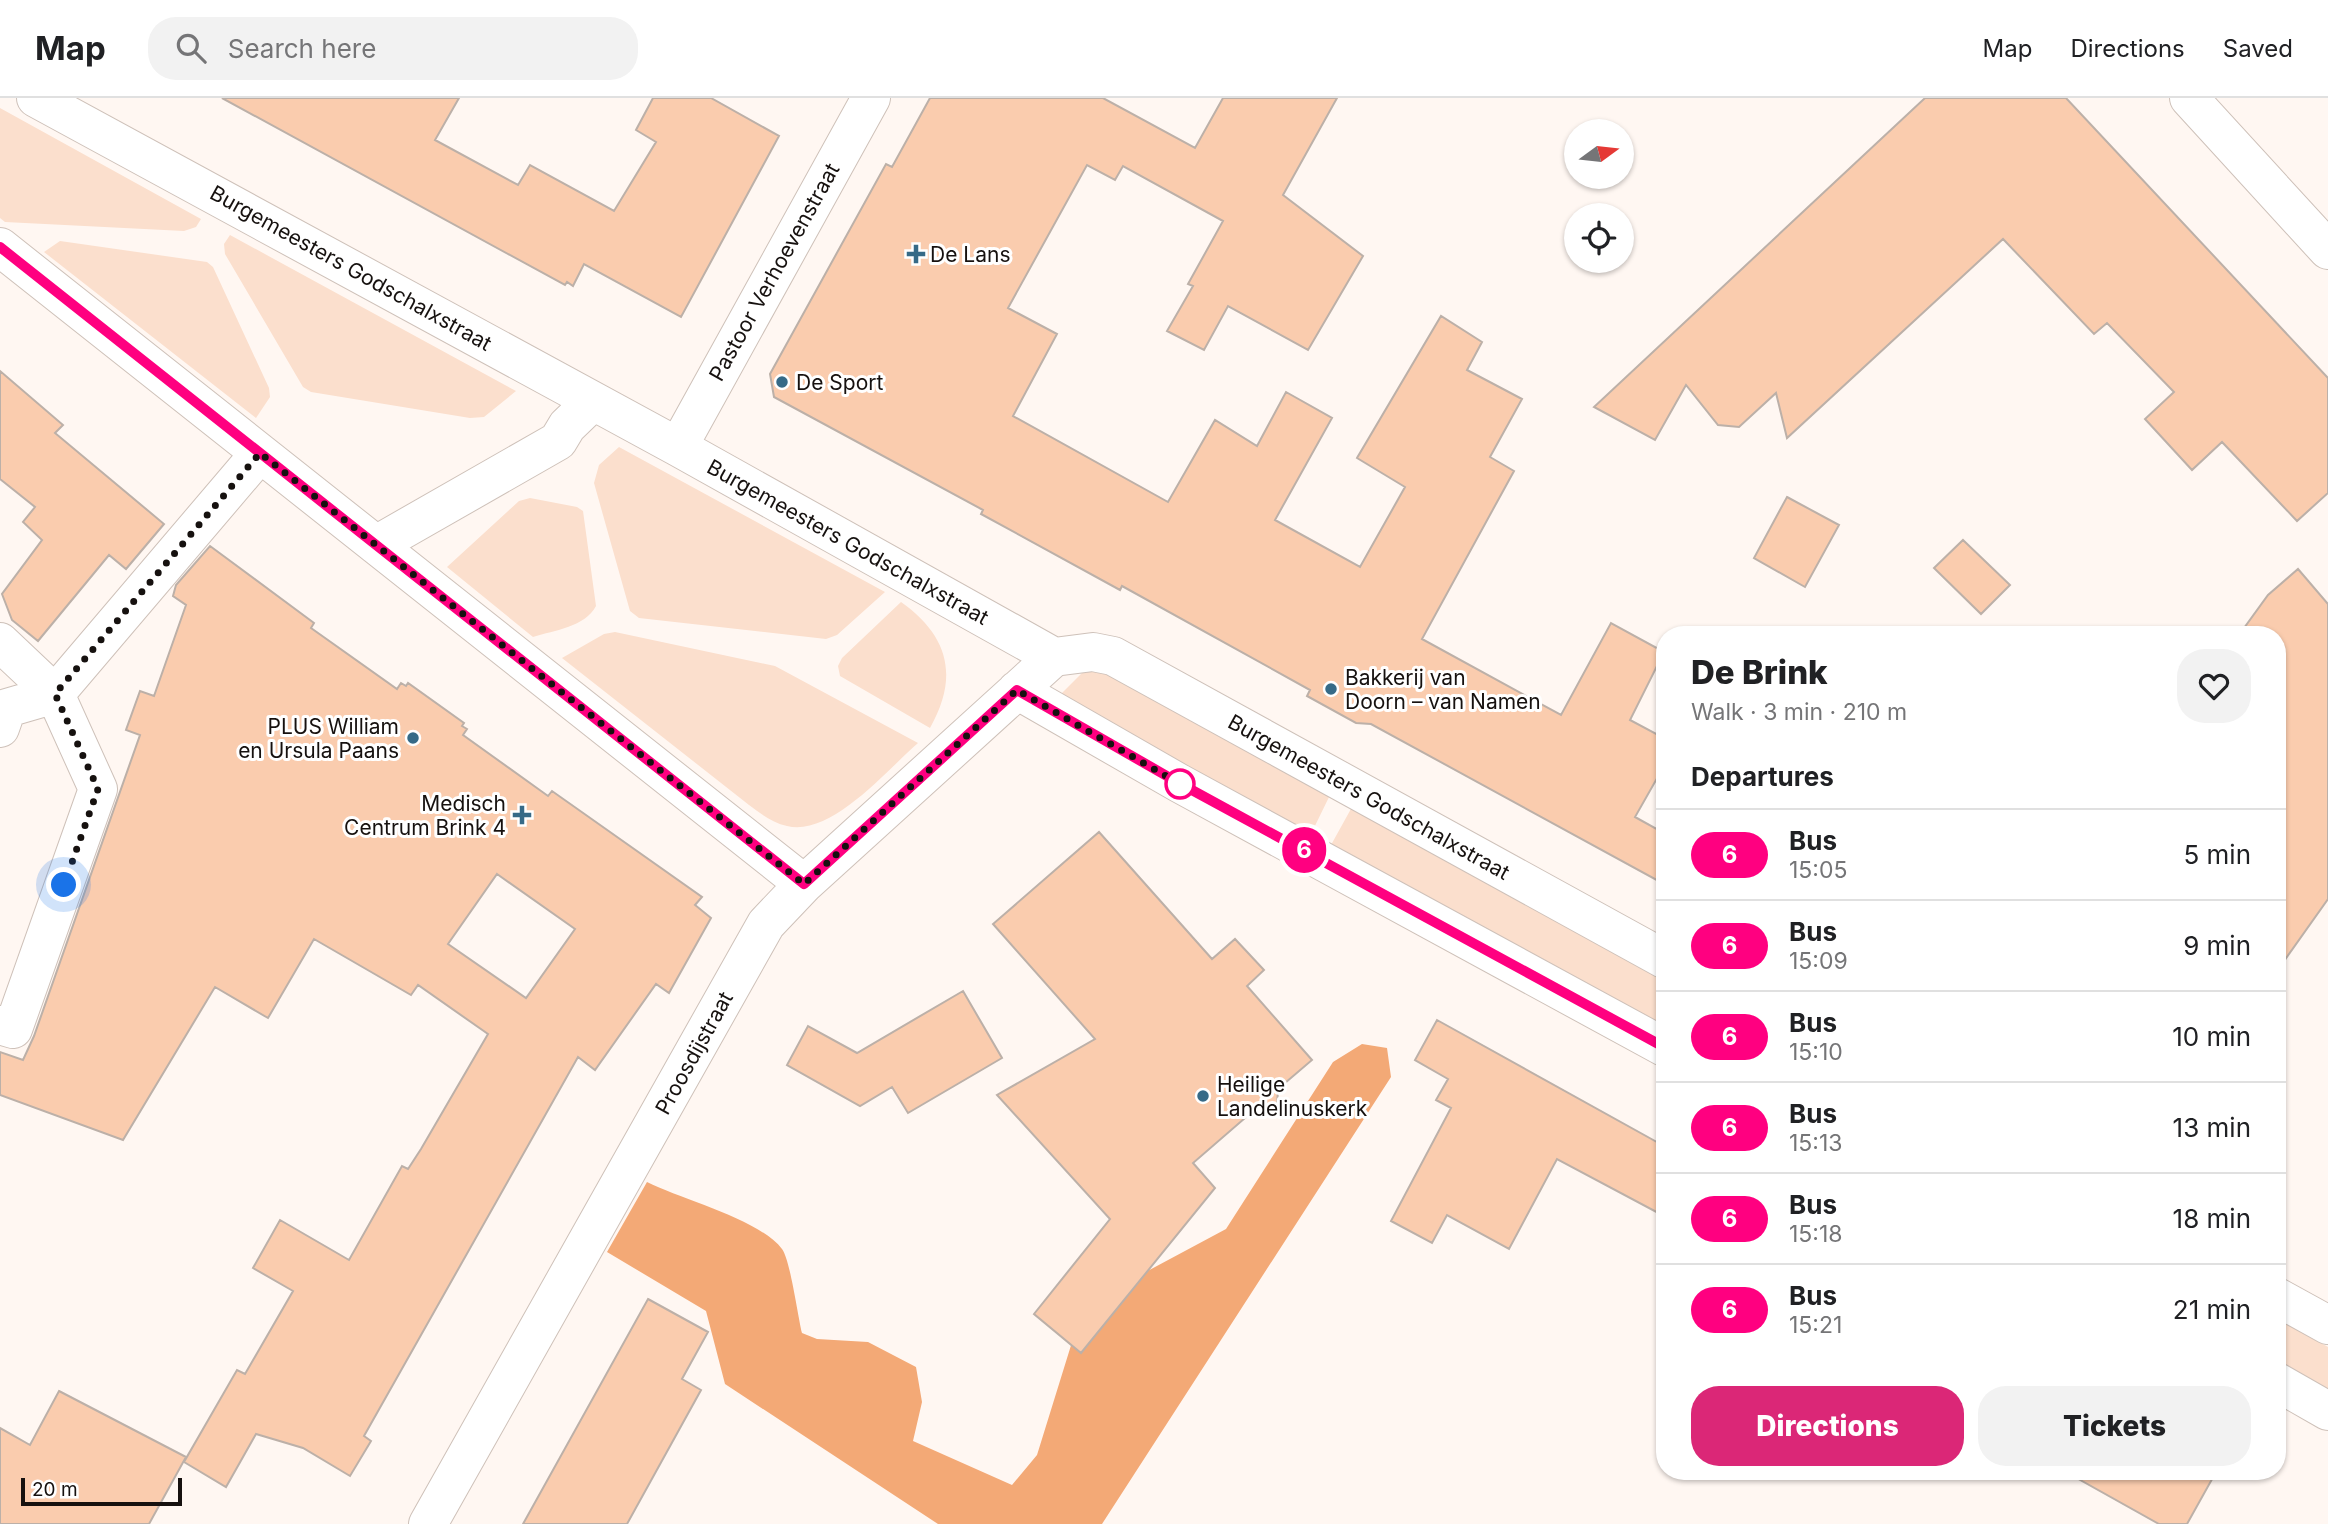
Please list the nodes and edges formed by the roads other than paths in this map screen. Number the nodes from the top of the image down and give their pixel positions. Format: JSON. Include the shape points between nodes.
{"nodes":[{"id":1,"x":36,"y":98,"type":"edge"},
{"id":2,"x":871,"y":98,"type":"edge"},
{"id":3,"x":2189,"y":98,"type":"edge"},
{"id":4,"x":0,"y":247,"type":"edge"},
{"id":5,"x":2328,"y":250,"type":"edge"},
{"id":6,"x":593,"y":401,"type":"junction"},
{"id":7,"x":678,"y":447,"type":"junction"},
{"id":8,"x":260,"y":453,"type":"junction"},
{"id":9,"x":376,"y":545,"type":"junction"},
{"id":10,"x":0,"y":642,"type":"edge"},
{"id":11,"x":1054,"y":656,"type":"junction"},
{"id":12,"x":1017,"y":690,"type":"junction"},
{"id":13,"x":55,"y":694,"type":"junction"},
{"id":14,"x":0,"y":728,"type":"edge"},
{"id":15,"x":804,"y":884,"type":"junction"},
{"id":16,"x":1656,"y":955,"type":"edge"},
{"id":17,"x":0,"y":1025,"type":"edge"},
{"id":18,"x":1656,"y":1043,"type":"edge"},
{"id":19,"x":2286,"y":1302,"type":"edge"},
{"id":20,"x":2328,"y":1325,"type":"edge"},
{"id":21,"x":2286,"y":1387,"type":"edge"},
{"id":22,"x":2328,"y":1410,"type":"edge"},
{"id":23,"x":428,"y":1524,"type":"edge"}],
"edges":[{"from":1,"to":6,"type":"street","name":"Burgemeesters Godschalxstraat"},
{"from":2,"to":7,"type":"street","name":"Pastoor Verhoevenstraat"},
{"from":3,"to":5,"type":"street"},
{"from":4,"to":8,"type":"street"},
{"from":6,"to":7,"type":"street","name":"Burgemeesters Godschalxstraat"},
{"from":6,"to":9,"type":"street","via":[[558,441]]},
{"from":7,"to":11,"type":"street","name":"Burgemeesters Godschalxstraat"},
{"from":8,"to":9,"type":"street"},
{"from":8,"to":13,"type":"street"},
{"from":9,"to":15,"type":"street"},
{"from":10,"to":13,"type":"street"},
{"from":11,"to":12,"type":"street","name":"Proosdijstraat"},
{"from":11,"to":16,"type":"street","name":"Burgemeesters Godschalxstraat","via":[[1093,652],[1113,656]]},
{"from":12,"to":15,"type":"street","name":"Proosdijstraat"},
{"from":12,"to":18,"type":"street"},
{"from":13,"to":14,"type":"street","via":[[8,708]]},
{"from":13,"to":17,"type":"street","via":[[98,789],[13,1029]]},
{"from":15,"to":23,"type":"street","name":"Proosdijstraat","via":[[766,924]]},
{"from":19,"to":20,"type":"street"},
{"from":21,"to":22,"type":"street"}]}
